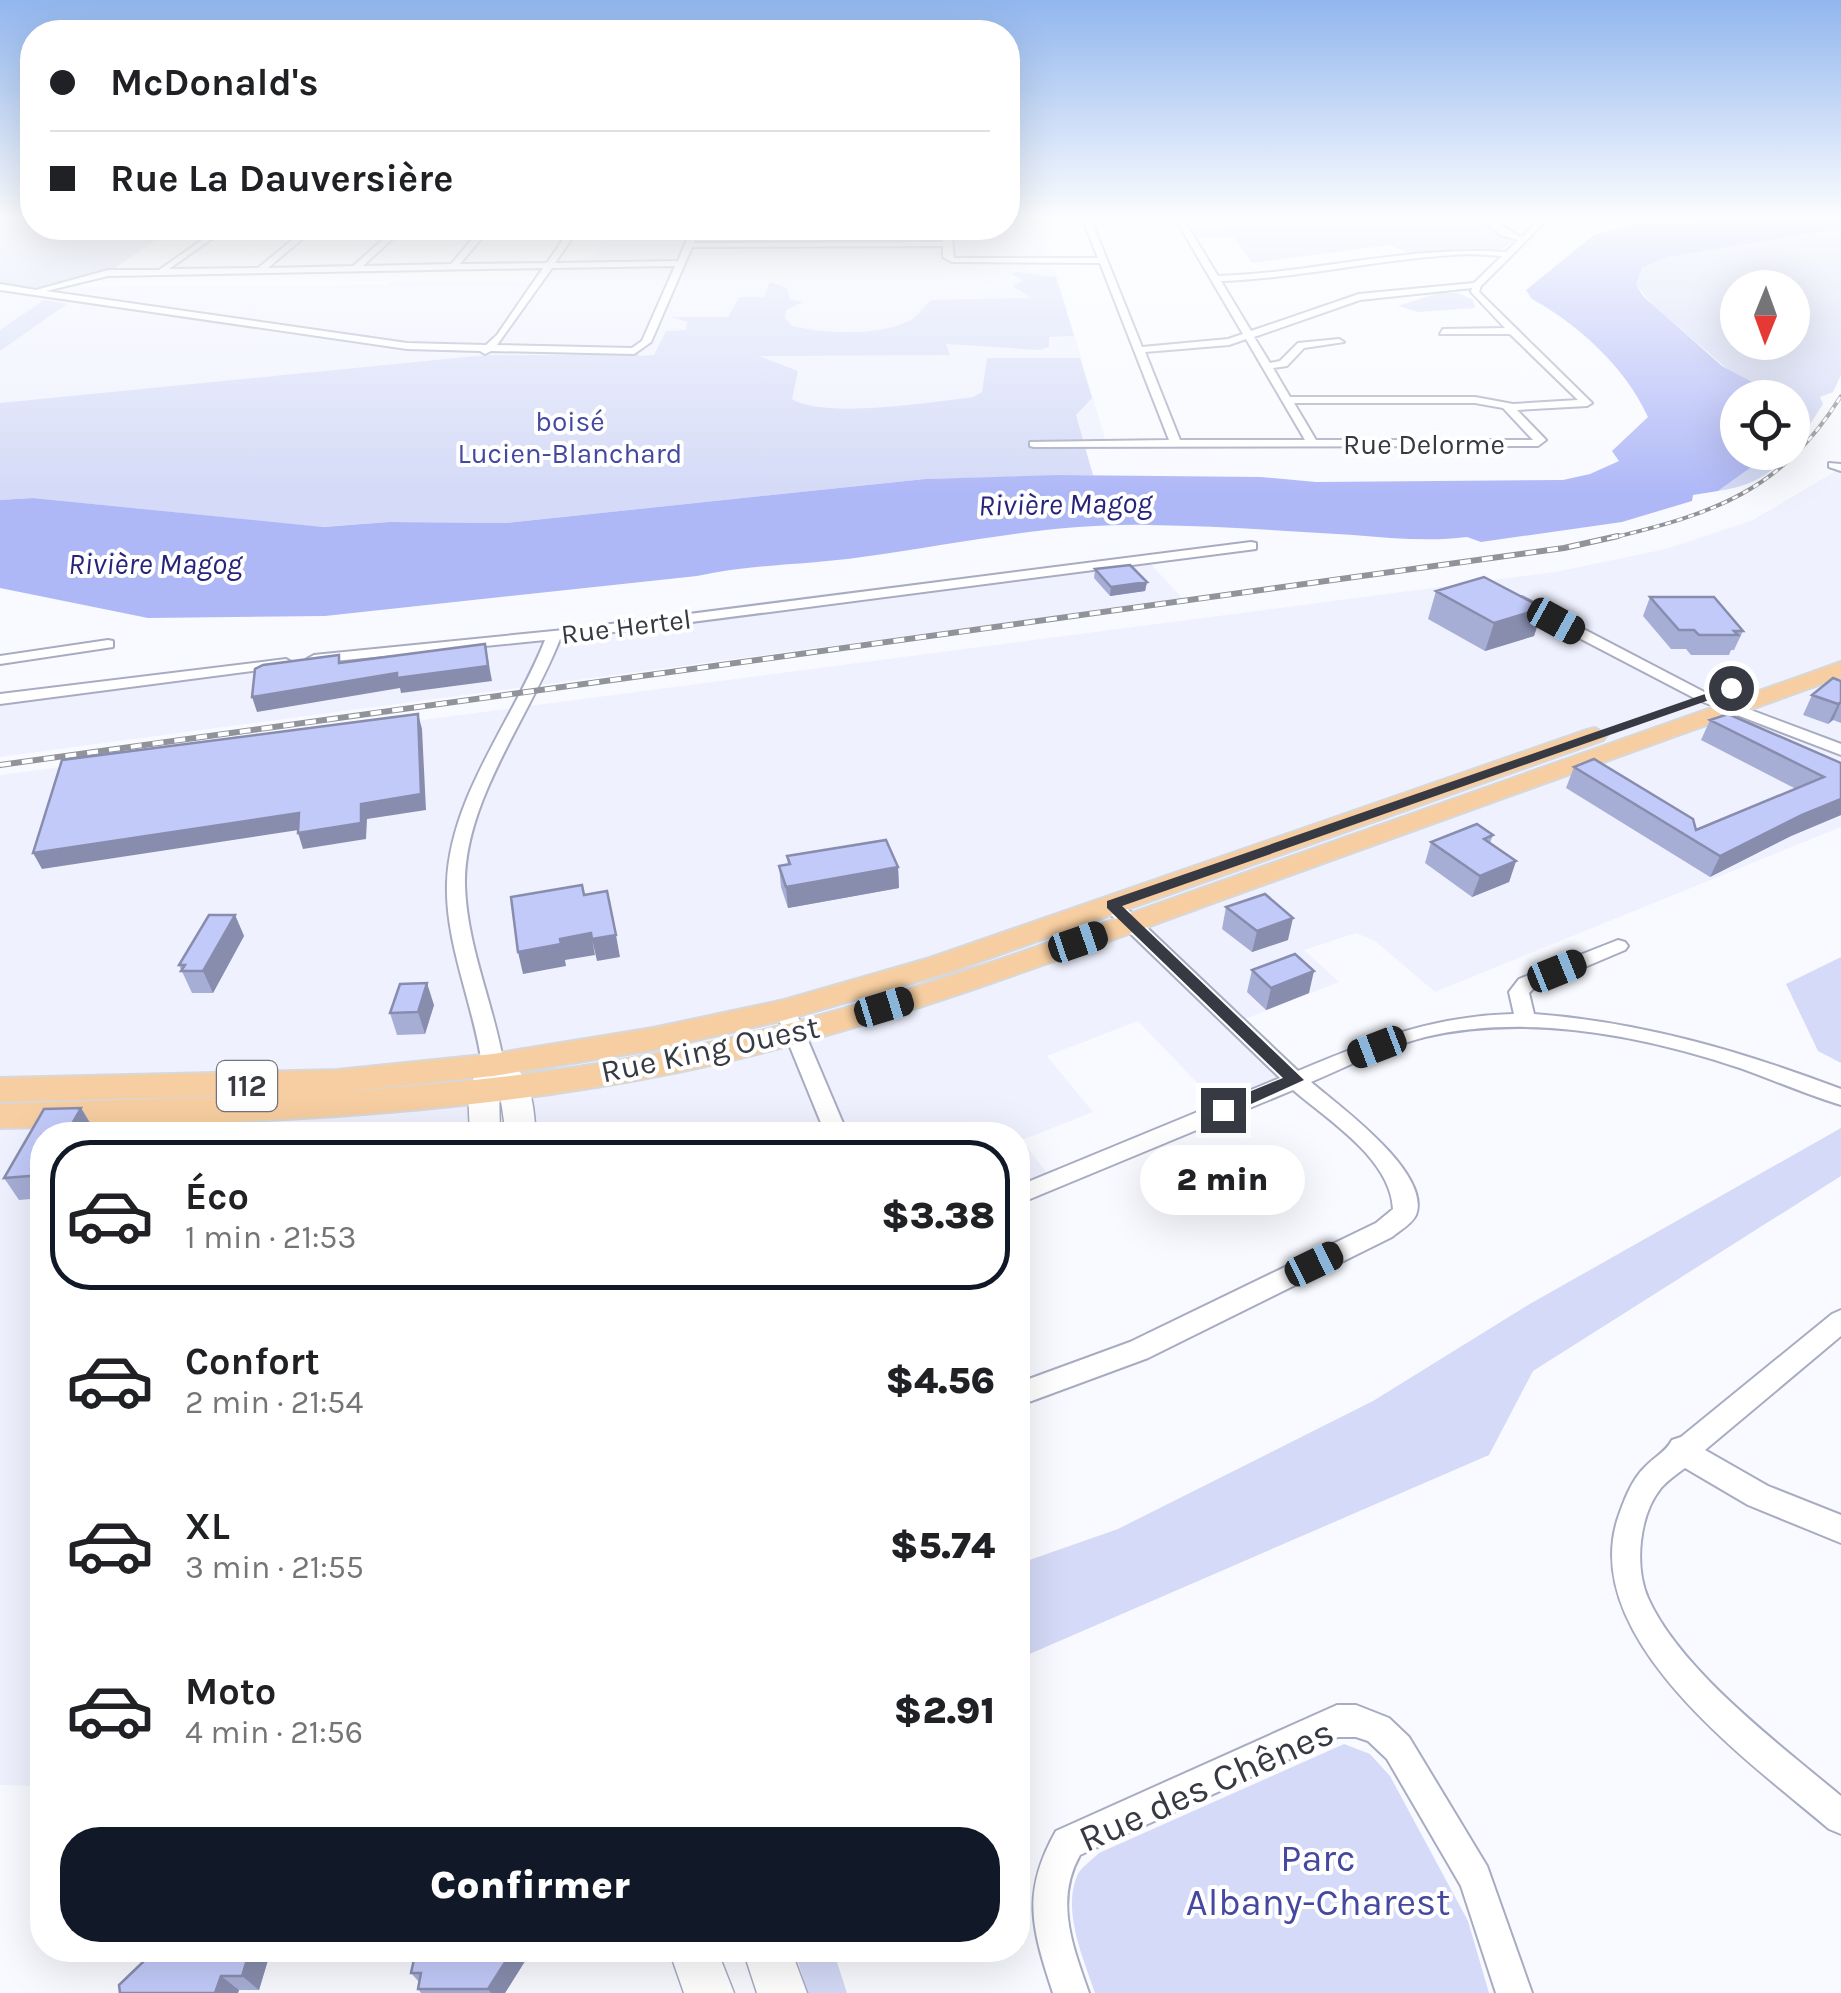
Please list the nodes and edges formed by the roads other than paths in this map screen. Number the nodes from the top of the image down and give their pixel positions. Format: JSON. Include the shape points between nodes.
{"nodes":[{"id":1,"x":146,"y":308,"type":"edge"},
{"id":2,"x":519,"y":308,"type":"edge"},
{"id":3,"x":661,"y":308,"type":"edge"},
{"id":4,"x":1123,"y":308,"type":"edge"},
{"id":5,"x":1234,"y":308,"type":"edge"},
{"id":6,"x":1322,"y":308,"type":"edge"},
{"id":7,"x":1489,"y":308,"type":"edge"},
{"id":8,"x":1513,"y":331,"type":"junction"},
{"id":9,"x":1443,"y":332,"type":"dead end"},
{"id":10,"x":1249,"y":335,"type":"junction"},
{"id":11,"x":1339,"y":342,"type":"dead end"},
{"id":12,"x":484,"y":350,"type":"junction"},
{"id":13,"x":1140,"y":350,"type":"junction"},
{"id":14,"x":1267,"y":366,"type":"junction"},
{"id":15,"x":1289,"y":400,"type":"junction"},
{"id":16,"x":1510,"y":406,"type":"junction"},
{"id":17,"x":1034,"y":444,"type":"dead end"},
{"id":18,"x":1176,"y":444,"type":"junction"},
{"id":19,"x":1314,"y":444,"type":"junction"},
{"id":20,"x":1251,"y":546,"type":"dead end"},
{"id":21,"x":1500,"y":591,"type":"edge"},
{"id":22,"x":554,"y":636,"type":"junction"},
{"id":23,"x":108,"y":644,"type":"dead end"},
{"id":24,"x":1841,"y":650,"type":"edge"},
{"id":25,"x":0,"y":660,"type":"edge"},
{"id":26,"x":1841,"y":669,"type":"edge"},
{"id":27,"x":1703,"y":697,"type":"junction"},
{"id":28,"x":0,"y":699,"type":"edge"},
{"id":29,"x":1731,"y":708,"type":"junction"},
{"id":30,"x":1841,"y":750,"type":"edge"},
{"id":31,"x":1122,"y":914,"type":"junction"},
{"id":32,"x":1618,"y":946,"type":"dead end"},
{"id":33,"x":790,"y":1021,"type":"junction"},
{"id":34,"x":1526,"y":1022,"type":"junction"},
{"id":35,"x":1295,"y":1080,"type":"junction"},
{"id":36,"x":498,"y":1081,"type":"junction"},
{"id":37,"x":0,"y":1090,"type":"edge"},
{"id":38,"x":1841,"y":1097,"type":"edge"},
{"id":39,"x":0,"y":1116,"type":"edge"},
{"id":40,"x":488,"y":1122,"type":"edge"},
{"id":41,"x":515,"y":1122,"type":"edge"},
{"id":42,"x":831,"y":1122,"type":"edge"},
{"id":43,"x":1030,"y":1190,"type":"edge"},
{"id":44,"x":1841,"y":1322,"type":"edge"},
{"id":45,"x":1030,"y":1390,"type":"edge"},
{"id":46,"x":1682,"y":1449,"type":"junction"},
{"id":47,"x":1841,"y":1529,"type":"edge"},
{"id":48,"x":1841,"y":1817,"type":"edge"},
{"id":49,"x":697,"y":1962,"type":"edge"},
{"id":50,"x":770,"y":1962,"type":"edge"},
{"id":51,"x":709,"y":1993,"type":"edge"},
{"id":52,"x":782,"y":1993,"type":"edge"},
{"id":53,"x":1070,"y":1993,"type":"edge"},
{"id":54,"x":1514,"y":1993,"type":"edge"}],
"edges":[{"from":1,"to":12,"type":"street","via":[[408,346]]},
{"from":2,"to":12,"type":"street"},
{"from":3,"to":12,"type":"street","via":[[646,342],[634,350]]},
{"from":4,"to":13,"type":"street"},
{"from":5,"to":10,"type":"street"},
{"from":6,"to":10,"type":"street"},
{"from":7,"to":8,"type":"street","name":"Rue Delorme"},
{"from":8,"to":9,"type":"street"},
{"from":8,"to":16,"type":"street","name":"Rue Delorme","via":[[1587,403]]},
{"from":10,"to":13,"type":"street","via":[[1202,347]]},
{"from":10,"to":14,"type":"street"},
{"from":11,"to":14,"type":"street","via":[[1301,345],[1283,364]]},
{"from":13,"to":18,"type":"street"},
{"from":14,"to":15,"type":"street"},
{"from":15,"to":16,"type":"street","via":[[1475,400]]},
{"from":15,"to":19,"type":"street"},
{"from":16,"to":19,"type":"street","name":"Rue Delorme","via":[[1540,442]]},
{"from":17,"to":18,"type":"street","name":"Rue Delorme"},
{"from":18,"to":19,"type":"street","name":"Rue Delorme"},
{"from":20,"to":22,"type":"street","name":"Rue Hertel"},
{"from":21,"to":27,"type":"street"},
{"from":22,"to":28,"type":"street","name":"Rue Hertel"},
{"from":22,"to":36,"type":"street","via":[[478,801],[457,867],[459,918]]},
{"from":23,"to":25,"type":"street"},
{"from":24,"to":27,"type":"main road","name":"Rue King Ouest","number":"112"},
{"from":26,"to":29,"type":"main road","name":"Rue King Ouest","number":"112"},
{"from":27,"to":29,"type":"street"},
{"from":27,"to":31,"type":"main road","name":"Rue King Ouest","number":"112"},
{"from":29,"to":30,"type":"street"},
{"from":29,"to":31,"type":"main road","name":"Rue King Ouest","number":"112"},
{"from":31,"to":33,"type":"main road","name":"Rue King Ouest","number":"112","via":[[972,980]]},
{"from":31,"to":35,"type":"street"},
{"from":32,"to":34,"type":"street","via":[[1526,984],[1519,992]]},
{"from":33,"to":36,"type":"main road","name":"Rue King Ouest","number":"112","via":[[680,1060]]},
{"from":33,"to":42,"type":"street"},
{"from":34,"to":35,"type":"street","via":[[1427,1030]]},
{"from":34,"to":38,"type":"street","via":[[1673,1043]]},
{"from":35,"to":43,"type":"street"},
{"from":35,"to":45,"type":"street","via":[[1374,1148],[1396,1175],[1405,1214],[1139,1350]]},
{"from":36,"to":37,"type":"main road","name":"Rue King Ouest","number":"112"},
{"from":36,"to":39,"type":"main road","name":"Rue King Ouest","number":"112","via":[[316,1108]]},
{"from":36,"to":40,"type":"main road"},
{"from":36,"to":41,"type":"main road"},
{"from":44,"to":46,"type":"street"},
{"from":46,"to":47,"type":"street","via":[[1720,1479]]},
{"from":46,"to":48,"type":"street","via":[[1636,1502],[1626,1552],[1634,1602],[1649,1630],[1718,1708]]},
{"from":49,"to":51,"type":"main road"},
{"from":50,"to":52,"type":"main road"},
{"from":53,"to":54,"type":"street","name":"Rue des Chênes","via":[[1047,1912],[1054,1864],[1068,1843],[1314,1728],[1356,1721],[1378,1729],[1398,1748],[1475,1878]]}]}
